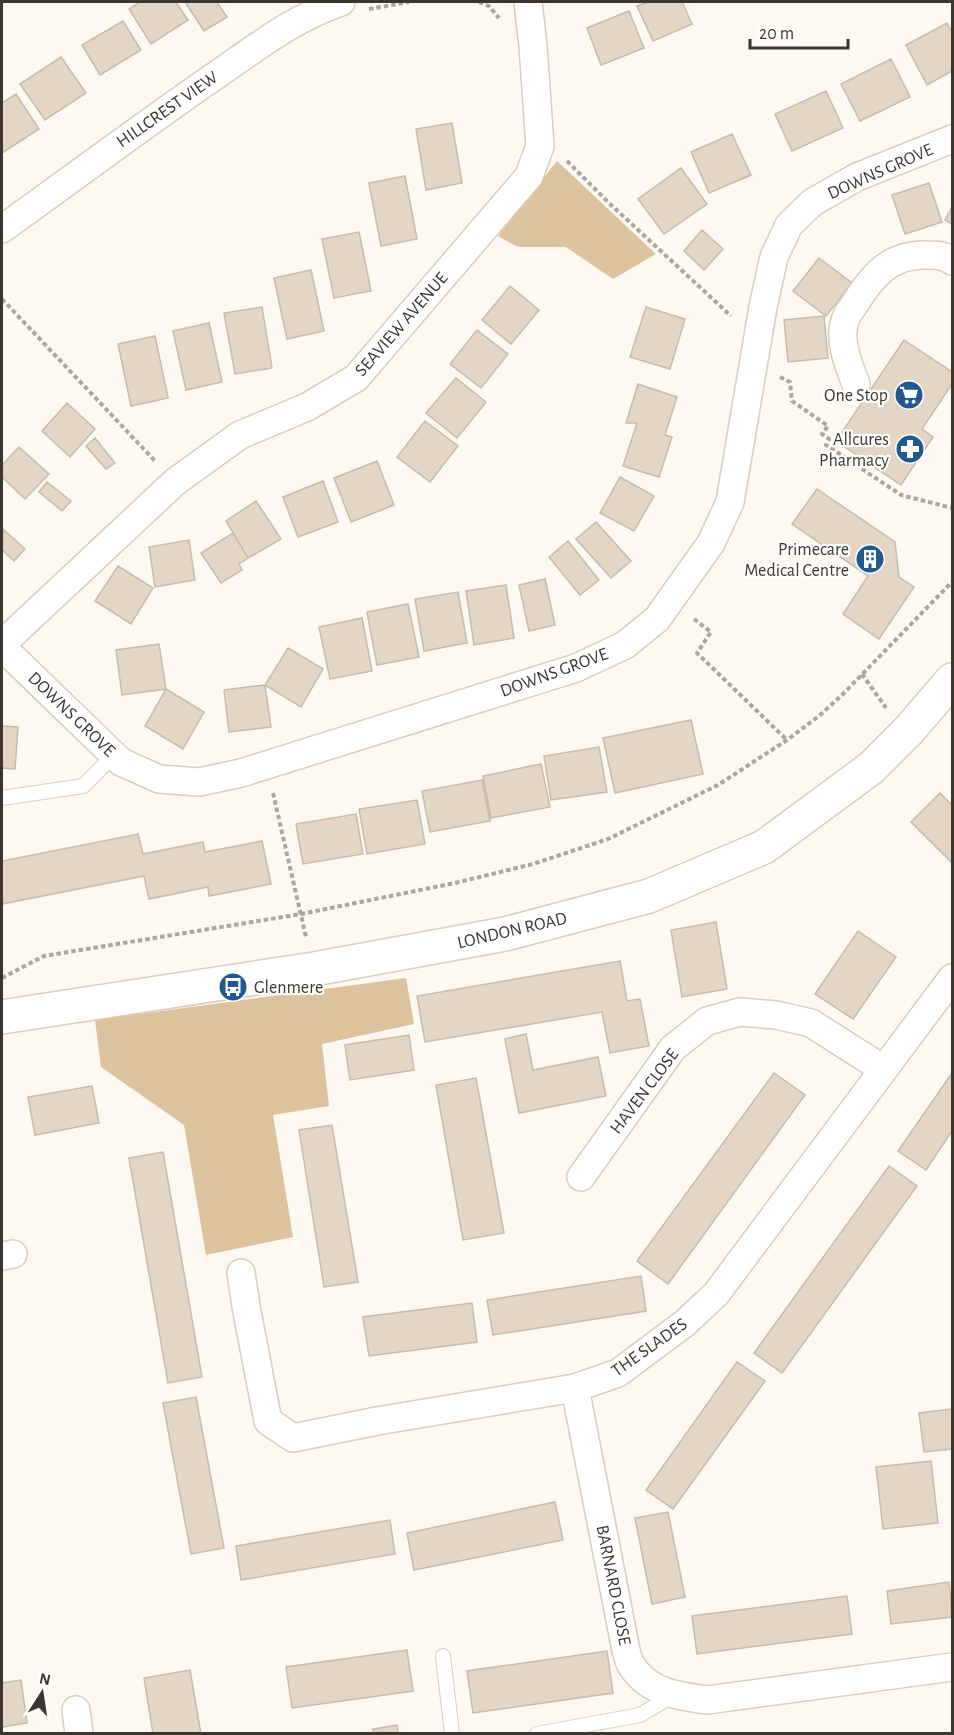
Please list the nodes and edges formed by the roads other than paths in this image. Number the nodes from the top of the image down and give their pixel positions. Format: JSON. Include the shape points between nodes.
{"nodes":[{"id":1,"x":341,"y":2,"type":"edge"},
{"id":2,"x":528,"y":2,"type":"edge"},
{"id":3,"x":952,"y":139,"type":"edge"},
{"id":4,"x":2,"y":230,"type":"edge"},
{"id":5,"x":952,"y":261,"type":"edge"},
{"id":6,"x":855,"y":384,"type":"dead end"},
{"id":7,"x":2,"y":645,"type":"edge"},
{"id":8,"x":952,"y":680,"type":"edge"},
{"id":9,"x":114,"y":755,"type":"junction"},
{"id":10,"x":2,"y":798,"type":"edge"},
{"id":11,"x":952,"y":978,"type":"edge"},
{"id":12,"x":2,"y":1017,"type":"edge"},
{"id":13,"x":883,"y":1069,"type":"junction"},
{"id":14,"x":581,"y":1177,"type":"dead end"},
{"id":15,"x":242,"y":1273,"type":"dead end"},
{"id":16,"x":575,"y":1388,"type":"junction"},
{"id":17,"x":442,"y":1656,"type":"dead end"},
{"id":18,"x":952,"y":1667,"type":"edge"},
{"id":19,"x":672,"y":1695,"type":"junction"},
{"id":20,"x":452,"y":1734,"type":"edge"},
{"id":21,"x":537,"y":1734,"type":"edge"}],
"edges":[{"from":1,"to":4,"type":"street","name":"HILLCREST VIEW","via":[[316,10],[276,34],[131,134]]},
{"from":2,"to":7,"type":"street","name":"SEAVIEW AVENUE","via":[[540,146],[529,176],[356,378],[307,408],[240,435],[175,482]]},
{"from":3,"to":9,"type":"street","name":"DOWNS GROVE","via":[[857,177],[813,202],[789,225],[774,257],[763,307],[730,502],[711,543],[657,619],[625,645],[576,668],[241,773],[199,782],[159,779]]},
{"from":5,"to":6,"type":"street","via":[[943,255],[898,258],[884,267],[862,293],[844,321],[844,353]]},
{"from":7,"to":9,"type":"street","name":"DOWNS GROVE"},
{"from":8,"to":12,"type":"main road","name":"LONDON ROAD","via":[[871,768],[764,847],[650,896],[505,934],[314,969]]},
{"from":9,"to":10,"type":"lane","via":[[83,786]]},
{"from":11,"to":13,"type":"street","name":"THE SLADES"},
{"from":13,"to":14,"type":"street","name":"HAVEN CLOSE","via":[[811,1023],[740,1012],[706,1021],[673,1048]]},
{"from":13,"to":16,"type":"street","name":"THE SLADES","via":[[716,1293],[685,1323],[618,1372]]},
{"from":15,"to":16,"type":"street","name":"THE SLADES","via":[[268,1421],[293,1438]]},
{"from":16,"to":19,"type":"street","name":"BARNARD CLOSE","via":[[630,1662],[648,1684]]},
{"from":17,"to":20,"type":"lane"},
{"from":18,"to":19,"type":"street","name":"BARNARD CLOSE","via":[[707,1700]]},
{"from":19,"to":21,"type":"lane","via":[[640,1715]]}]}
